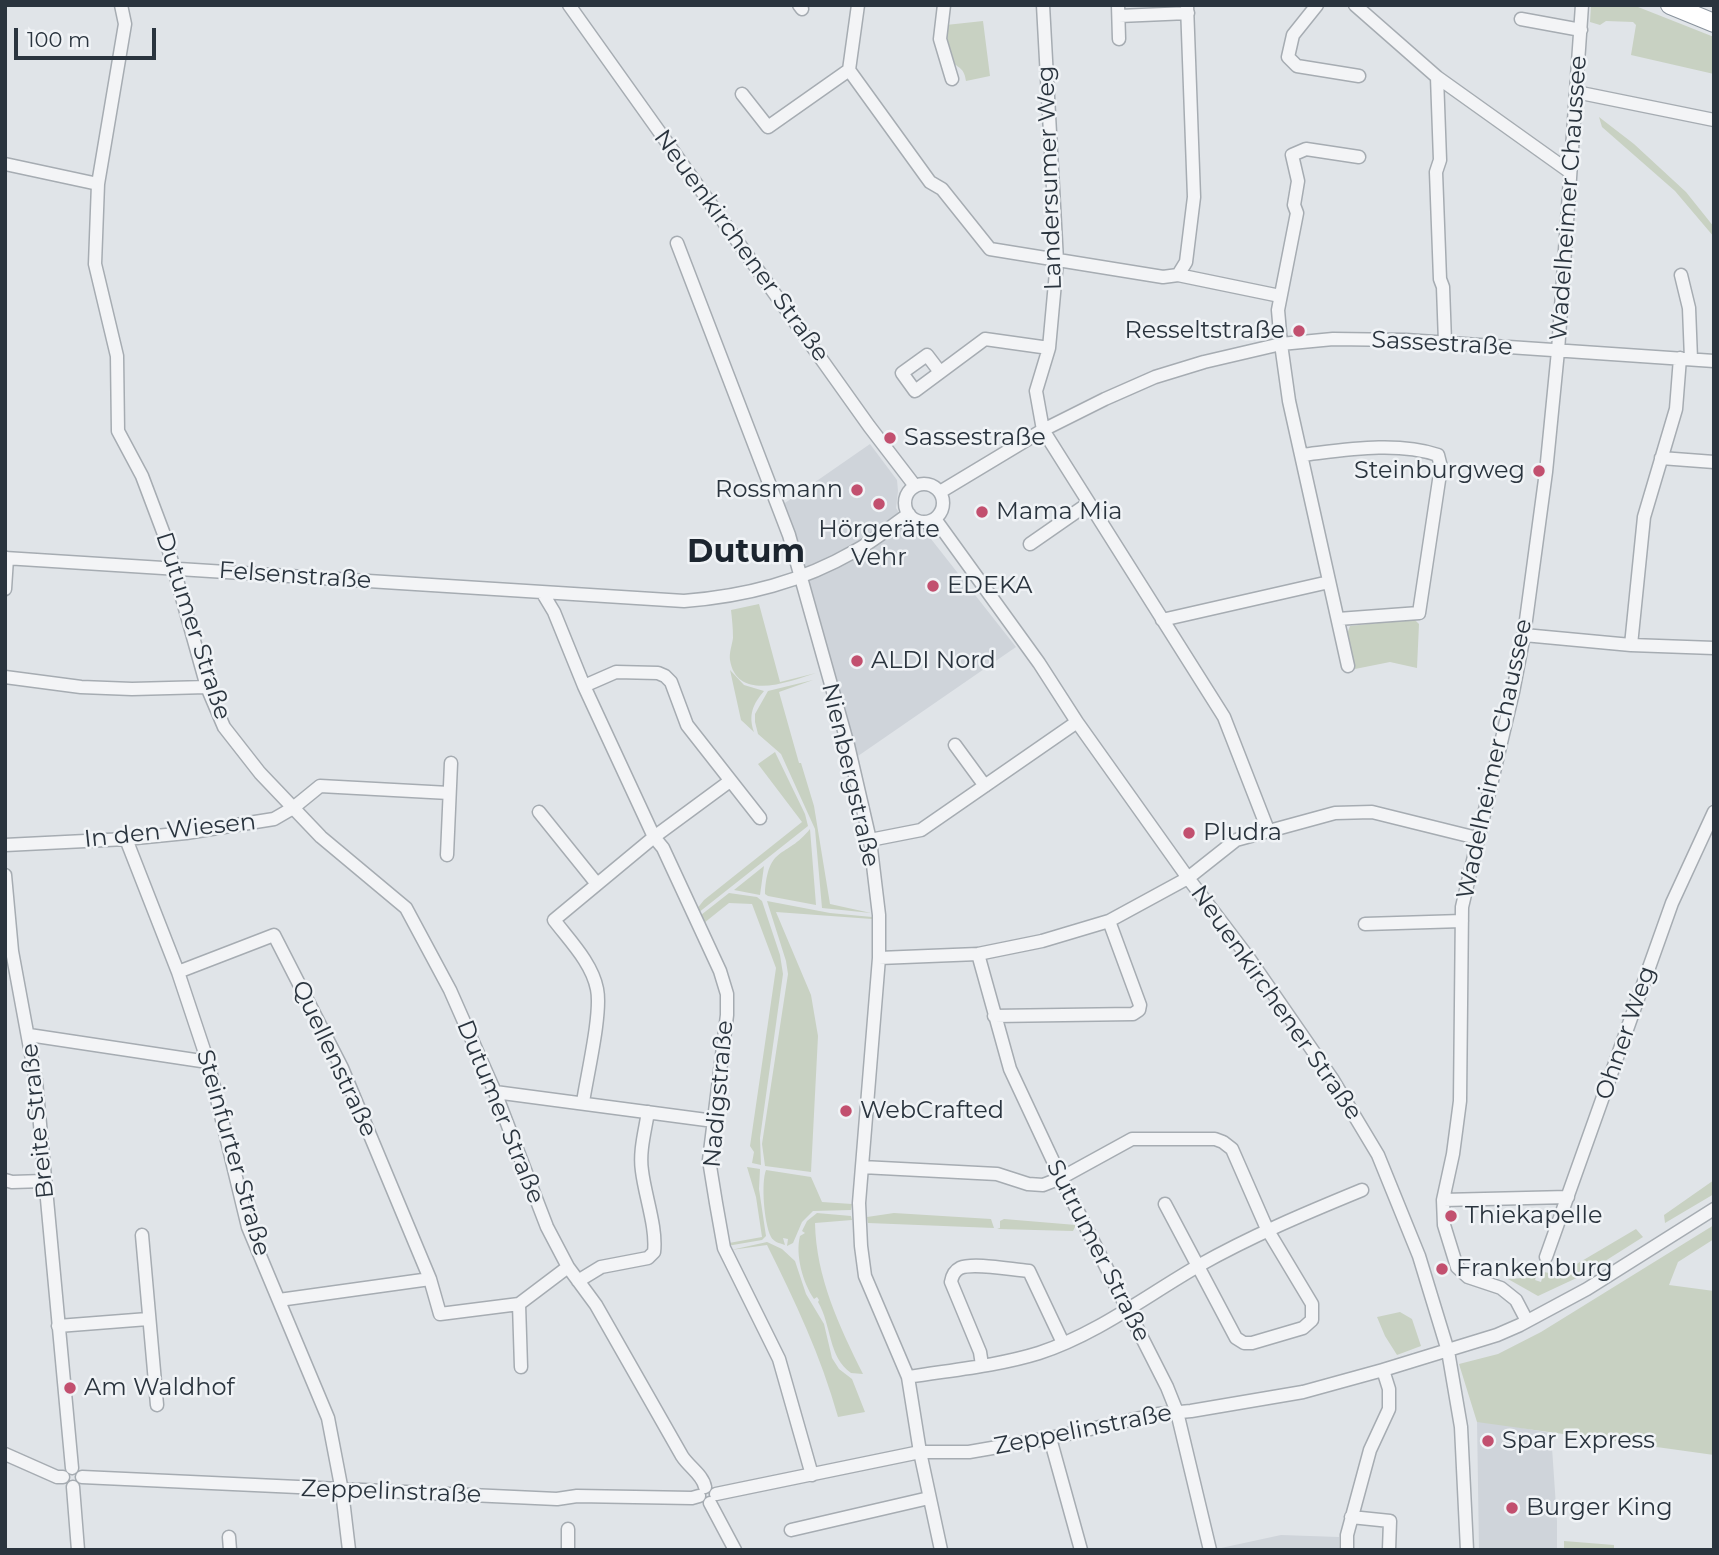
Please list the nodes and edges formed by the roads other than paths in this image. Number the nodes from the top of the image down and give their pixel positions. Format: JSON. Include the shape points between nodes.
{"nodes":[{"id":1,"x":121,"y":5,"type":"edge"},
{"id":2,"x":569,"y":5,"type":"edge"},
{"id":3,"x":858,"y":5,"type":"edge"},
{"id":4,"x":944,"y":5,"type":"edge"},
{"id":5,"x":1043,"y":5,"type":"edge"},
{"id":6,"x":1317,"y":5,"type":"edge"},
{"id":7,"x":1355,"y":5,"type":"edge"},
{"id":8,"x":1582,"y":5,"type":"edge"},
{"id":9,"x":1670,"y":5,"type":"edge"},
{"id":10,"x":1187,"y":9,"type":"edge"},
{"id":11,"x":1119,"y":10,"type":"edge"},
{"id":12,"x":1521,"y":19,"type":"dead end"},
{"id":13,"x":1714,"y":23,"type":"edge"},
{"id":14,"x":1581,"y":30,"type":"junction"},
{"id":15,"x":1119,"y":39,"type":"dead end"},
{"id":16,"x":849,"y":70,"type":"junction"},
{"id":17,"x":1359,"y":76,"type":"dead end"},
{"id":18,"x":1437,"y":77,"type":"junction"},
{"id":19,"x":952,"y":79,"type":"dead end"},
{"id":20,"x":1576,"y":92,"type":"junction"},
{"id":21,"x":742,"y":94,"type":"dead end"},
{"id":22,"x":1714,"y":120,"type":"edge"},
{"id":23,"x":1359,"y":158,"type":"dead end"},
{"id":24,"x":5,"y":164,"type":"edge"},
{"id":25,"x":1570,"y":172,"type":"junction"},
{"id":26,"x":98,"y":184,"type":"junction"},
{"id":27,"x":677,"y":243,"type":"dead end"},
{"id":28,"x":1057,"y":261,"type":"junction"},
{"id":29,"x":1178,"y":275,"type":"junction"},
{"id":30,"x":1681,"y":275,"type":"dead end"},
{"id":31,"x":1280,"y":296,"type":"junction"},
{"id":32,"x":1445,"y":342,"type":"junction"},
{"id":33,"x":1281,"y":344,"type":"junction"},
{"id":34,"x":1049,"y":348,"type":"junction"},
{"id":35,"x":1558,"y":351,"type":"junction"},
{"id":36,"x":1685,"y":359,"type":"junction"},
{"id":37,"x":1714,"y":361,"type":"edge"},
{"id":38,"x":940,"y":372,"type":"dead end"},
{"id":39,"x":1043,"y":430,"type":"junction"},
{"id":40,"x":1302,"y":455,"type":"junction"},
{"id":41,"x":1661,"y":458,"type":"junction"},
{"id":42,"x":1714,"y":462,"type":"edge"},
{"id":43,"x":915,"y":486,"type":"junction"},
{"id":44,"x":940,"y":492,"type":"junction"},
{"id":45,"x":1089,"y":503,"type":"junction"},
{"id":46,"x":909,"y":514,"type":"junction"},
{"id":47,"x":935,"y":519,"type":"junction"},
{"id":48,"x":1030,"y":544,"type":"dead end"},
{"id":49,"x":6,"y":558,"type":"edge"},
{"id":50,"x":173,"y":569,"type":"junction"},
{"id":51,"x":802,"y":577,"type":"junction"},
{"id":52,"x":1329,"y":582,"type":"junction"},
{"id":53,"x":5,"y":589,"type":"edge"},
{"id":54,"x":542,"y":592,"type":"junction"},
{"id":55,"x":1338,"y":619,"type":"junction"},
{"id":56,"x":1162,"y":620,"type":"junction"},
{"id":57,"x":1524,"y":635,"type":"junction"},
{"id":58,"x":1631,"y":645,"type":"junction"},
{"id":59,"x":1714,"y":648,"type":"edge"},
{"id":60,"x":1348,"y":666,"type":"dead end"},
{"id":61,"x":5,"y":677,"type":"edge"},
{"id":62,"x":584,"y":686,"type":"junction"},
{"id":63,"x":207,"y":687,"type":"junction"},
{"id":64,"x":1077,"y":722,"type":"junction"},
{"id":65,"x":955,"y":745,"type":"dead end"},
{"id":66,"x":451,"y":763,"type":"dead end"},
{"id":67,"x":730,"y":781,"type":"junction"},
{"id":68,"x":985,"y":786,"type":"junction"},
{"id":69,"x":449,"y":793,"type":"junction"},
{"id":70,"x":293,"y":808,"type":"junction"},
{"id":71,"x":539,"y":812,"type":"dead end"},
{"id":72,"x":1714,"y":812,"type":"edge"},
{"id":73,"x":760,"y":818,"type":"dead end"},
{"id":74,"x":1268,"y":830,"type":"junction"},
{"id":75,"x":654,"y":836,"type":"junction"},
{"id":76,"x":1477,"y":838,"type":"junction"},
{"id":77,"x":126,"y":839,"type":"junction"},
{"id":78,"x":870,"y":840,"type":"junction"},
{"id":79,"x":5,"y":845,"type":"edge"},
{"id":80,"x":446,"y":855,"type":"dead end"},
{"id":81,"x":5,"y":875,"type":"edge"},
{"id":82,"x":1188,"y":878,"type":"junction"},
{"id":83,"x":597,"y":884,"type":"junction"},
{"id":84,"x":1109,"y":922,"type":"junction"},
{"id":85,"x":1461,"y":922,"type":"junction"},
{"id":86,"x":1365,"y":924,"type":"dead end"},
{"id":87,"x":9,"y":950,"type":"edge"},
{"id":88,"x":978,"y":954,"type":"junction"},
{"id":89,"x":879,"y":958,"type":"junction"},
{"id":90,"x":178,"y":972,"type":"junction"},
{"id":91,"x":994,"y":1016,"type":"junction"},
{"id":92,"x":29,"y":1035,"type":"junction"},
{"id":93,"x":208,"y":1062,"type":"junction"},
{"id":94,"x":495,"y":1091,"type":"junction"},
{"id":95,"x":583,"y":1102,"type":"junction"},
{"id":96,"x":648,"y":1112,"type":"junction"},
{"id":97,"x":714,"y":1121,"type":"junction"},
{"id":98,"x":862,"y":1167,"type":"junction"},
{"id":99,"x":1060,"y":1178,"type":"junction"},
{"id":100,"x":5,"y":1180,"type":"edge"},
{"id":101,"x":44,"y":1181,"type":"junction"},
{"id":102,"x":1362,"y":1189,"type":"dead end"},
{"id":103,"x":1568,"y":1197,"type":"junction"},
{"id":104,"x":1443,"y":1200,"type":"junction"},
{"id":105,"x":1165,"y":1204,"type":"dead end"},
{"id":106,"x":1714,"y":1209,"type":"edge"},
{"id":107,"x":1267,"y":1229,"type":"junction"},
{"id":108,"x":142,"y":1235,"type":"dead end"},
{"id":109,"x":1546,"y":1257,"type":"dead end"},
{"id":110,"x":568,"y":1267,"type":"junction"},
{"id":111,"x":1196,"y":1267,"type":"junction"},
{"id":112,"x":430,"y":1279,"type":"junction"},
{"id":113,"x":578,"y":1281,"type":"junction"},
{"id":114,"x":279,"y":1300,"type":"junction"},
{"id":115,"x":519,"y":1304,"type":"junction"},
{"id":116,"x":1128,"y":1310,"type":"junction"},
{"id":117,"x":148,"y":1319,"type":"junction"},
{"id":118,"x":1527,"y":1321,"type":"junction"},
{"id":119,"x":58,"y":1326,"type":"junction"},
{"id":120,"x":1063,"y":1343,"type":"junction"},
{"id":121,"x":1448,"y":1351,"type":"junction"},
{"id":122,"x":982,"y":1365,"type":"junction"},
{"id":123,"x":521,"y":1367,"type":"dead end"},
{"id":124,"x":1383,"y":1370,"type":"junction"},
{"id":125,"x":908,"y":1377,"type":"junction"},
{"id":126,"x":158,"y":1405,"type":"dead end"},
{"id":127,"x":1177,"y":1412,"type":"junction"},
{"id":128,"x":1050,"y":1438,"type":"junction"},
{"id":129,"x":920,"y":1452,"type":"junction"},
{"id":130,"x":5,"y":1454,"type":"edge"},
{"id":131,"x":812,"y":1475,"type":"junction"},
{"id":132,"x":73,"y":1477,"type":"junction"},
{"id":133,"x":342,"y":1491,"type":"junction"},
{"id":134,"x":707,"y":1495,"type":"junction"},
{"id":135,"x":929,"y":1498,"type":"junction"},
{"id":136,"x":1351,"y":1517,"type":"junction"},
{"id":137,"x":568,"y":1529,"type":"dead end"},
{"id":138,"x":791,"y":1530,"type":"dead end"},
{"id":139,"x":78,"y":1550,"type":"edge"},
{"id":140,"x":349,"y":1550,"type":"edge"},
{"id":141,"x":568,"y":1550,"type":"edge"},
{"id":142,"x":735,"y":1550,"type":"edge"},
{"id":143,"x":941,"y":1550,"type":"edge"},
{"id":144,"x":1081,"y":1550,"type":"edge"},
{"id":145,"x":1210,"y":1550,"type":"edge"},
{"id":146,"x":1347,"y":1550,"type":"edge"},
{"id":147,"x":1389,"y":1550,"type":"edge"},
{"id":148,"x":1467,"y":1550,"type":"edge"}],
"edges":[{"from":1,"to":26,"type":"street","name":"Dutumer Straße","via":[[125,24]]},
{"from":2,"to":43,"type":"street","name":"Neuenkirchener Straße"},
{"from":3,"to":16,"type":"street"},
{"from":4,"to":19,"type":"street","via":[[940,39]]},
{"from":5,"to":28,"type":"street","name":"Landersumer Weg"},
{"from":6,"to":17,"type":"street","via":[[1293,35],[1288,57],[1297,66]]},
{"from":7,"to":18,"type":"street"},
{"from":8,"to":14,"type":"street","name":"Wadelheimer Chaussee"},
{"from":9,"to":13,"type":"highway"},
{"from":10,"to":11,"type":"street"},
{"from":10,"to":29,"type":"street","via":[[1194,197],[1186,262]]},
{"from":11,"to":15,"type":"street"},
{"from":12,"to":14,"type":"street","name":"Wadelheimer Chaussee"},
{"from":14,"to":20,"type":"street","name":"Wadelheimer Chaussee"},
{"from":16,"to":21,"type":"street","via":[[768,127]]},
{"from":16,"to":28,"type":"street","via":[[930,182],[942,189],[990,249]]},
{"from":18,"to":25,"type":"street"},
{"from":18,"to":32,"type":"street","via":[[1440,160],[1436,172]]},
{"from":20,"to":22,"type":"street"},
{"from":20,"to":25,"type":"street","name":"Wadelheimer Chaussee"},
{"from":23,"to":31,"type":"street","via":[[1306,149],[1292,155],[1297,213]]},
{"from":24,"to":26,"type":"street"},
{"from":25,"to":35,"type":"street","name":"Wadelheimer Chaussee"},
{"from":26,"to":50,"type":"street","name":"Dutumer Straße","via":[[95,264],[117,356],[118,431],[142,477]]},
{"from":27,"to":51,"type":"street","name":"Nienbergstraße"},
{"from":28,"to":29,"type":"street","via":[[1163,277]]},
{"from":28,"to":34,"type":"street","name":"Landersumer Weg"},
{"from":29,"to":31,"type":"street"},
{"from":30,"to":36,"type":"street","via":[[1689,308]]},
{"from":31,"to":33,"type":"street"},
{"from":32,"to":33,"type":"street","name":"Sassestraße","via":[[1333,339]]},
{"from":32,"to":35,"type":"street","name":"Sassestraße"},
{"from":33,"to":39,"type":"street","name":"Sassestraße","via":[[1155,377]]},
{"from":33,"to":40,"type":"street"},
{"from":34,"to":38,"type":"street","via":[[985,339]]},
{"from":34,"to":39,"type":"street","name":"Landersumer Weg","via":[[1037,391]]},
{"from":35,"to":36,"type":"street"},
{"from":35,"to":57,"type":"street","name":"Wadelheimer Chaussee"},
{"from":36,"to":37,"type":"street"},
{"from":36,"to":41,"type":"street"},
{"from":39,"to":44,"type":"street","name":"Sassestraße"},
{"from":39,"to":45,"type":"street","name":"Landersumer Weg"},
{"from":40,"to":52,"type":"street"},
{"from":40,"to":55,"type":"street","via":[[1362,448],[1424,450],[1438,455],[1441,467],[1419,613]]},
{"from":41,"to":42,"type":"street"},
{"from":41,"to":58,"type":"street","via":[[1644,517]]},
{"from":43,"to":44,"type":"street","via":[[929,484]]},
{"from":43,"to":46,"type":"street","via":[[906,499]]},
{"from":44,"to":47,"type":"street","via":[[943,507]]},
{"from":45,"to":48,"type":"street"},
{"from":45,"to":56,"type":"street","name":"Landersumer Weg"},
{"from":46,"to":47,"type":"street","via":[[921,521]]},
{"from":46,"to":51,"type":"street","name":"Felsenstraße","via":[[856,551]]},
{"from":47,"to":64,"type":"street","name":"Neuenkirchener Straße"},
{"from":49,"to":50,"type":"street","name":"Felsenstraße"},
{"from":49,"to":53,"type":"street"},
{"from":50,"to":54,"type":"street","name":"Felsenstraße"},
{"from":50,"to":63,"type":"street","name":"Dutumer Straße"},
{"from":51,"to":54,"type":"street","name":"Felsenstraße","via":[[726,598],[684,601]]},
{"from":51,"to":78,"type":"street","name":"Nienbergstraße"},
{"from":52,"to":55,"type":"street"},
{"from":52,"to":56,"type":"street"},
{"from":54,"to":62,"type":"street","name":"Nadigstraße"},
{"from":55,"to":60,"type":"street"},
{"from":56,"to":74,"type":"street","name":"Landersumer Weg","via":[[1224,717]]},
{"from":57,"to":58,"type":"street"},
{"from":57,"to":76,"type":"street","name":"Wadelheimer Chaussee"},
{"from":58,"to":59,"type":"street"},
{"from":61,"to":63,"type":"street","via":[[81,687]]},
{"from":62,"to":67,"type":"street","via":[[616,672],[665,676],[687,725]]},
{"from":62,"to":75,"type":"street","name":"Nadigstraße"},
{"from":63,"to":70,"type":"street","name":"Dutumer Straße","via":[[224,727]]},
{"from":64,"to":68,"type":"street"},
{"from":64,"to":82,"type":"street","name":"Neuenkirchener Straße"},
{"from":65,"to":68,"type":"street"},
{"from":66,"to":69,"type":"street"},
{"from":67,"to":73,"type":"street"},
{"from":67,"to":75,"type":"street"},
{"from":68,"to":78,"type":"street","via":[[920,830]]},
{"from":69,"to":70,"type":"street","name":"In den Wiesen","via":[[320,786]]},
{"from":69,"to":80,"type":"street"},
{"from":70,"to":77,"type":"street","name":"In den Wiesen","via":[[274,819]]},
{"from":70,"to":94,"type":"street","name":"Dutumer Straße","via":[[406,908],[450,990]]},
{"from":71,"to":83,"type":"street"},
{"from":72,"to":103,"type":"street","name":"Ohner Weg","via":[[1672,903]]},
{"from":74,"to":76,"type":"street","via":[[1335,813],[1372,812]]},
{"from":74,"to":82,"type":"street","via":[[1236,840]]},
{"from":75,"to":83,"type":"street"},
{"from":75,"to":97,"type":"street","name":"Nadigstraße","via":[[698,922],[727,994]]},
{"from":76,"to":85,"type":"street","name":"Wadelheimer Chaussee"},
{"from":77,"to":79,"type":"street","name":"In den Wiesen"},
{"from":77,"to":90,"type":"street","name":"Steinfurter Straße"},
{"from":78,"to":89,"type":"street","name":"Nienbergstraße"},
{"from":81,"to":87,"type":"street","name":"Breite Straße"},
{"from":82,"to":84,"type":"street"},
{"from":82,"to":121,"type":"street","name":"Neuenkirchener Straße","via":[[1326,1069],[1369,1139],[1419,1256]]},
{"from":83,"to":95,"type":"street","via":[[554,920],[586,962],[597,989],[598,1010]]},
{"from":84,"to":88,"type":"street"},
{"from":84,"to":91,"type":"street","via":[[1139,1010],[1133,1014]]},
{"from":85,"to":86,"type":"street"},
{"from":85,"to":104,"type":"street","name":"Wadelheimer Chaussee","via":[[1460,1101]]},
{"from":87,"to":92,"type":"street","name":"Breite Straße"},
{"from":88,"to":89,"type":"street"},
{"from":88,"to":91,"type":"street","name":"Sutrumer Straße"},
{"from":89,"to":98,"type":"street","name":"Nienbergstraße"},
{"from":90,"to":93,"type":"street","name":"Steinfurter Straße"},
{"from":90,"to":112,"type":"street","name":"Quellenstraße","via":[[274,935],[342,1068]]},
{"from":91,"to":99,"type":"street","name":"Sutrumer Straße","via":[[1010,1069]]},
{"from":92,"to":93,"type":"street"},
{"from":92,"to":101,"type":"street","name":"Breite Straße"},
{"from":93,"to":114,"type":"street","name":"Steinfurter Straße","via":[[248,1227]]},
{"from":94,"to":95,"type":"street"},
{"from":94,"to":110,"type":"street","name":"Dutumer Straße","via":[[547,1227]]},
{"from":95,"to":96,"type":"street"},
{"from":96,"to":97,"type":"street"},
{"from":96,"to":113,"type":"street","via":[[640,1158],[654,1252],[648,1258],[601,1267]]},
{"from":97,"to":131,"type":"street","name":"Nadigstraße","via":[[709,1160],[724,1248],[779,1359]]},
{"from":98,"to":99,"type":"street","via":[[997,1174],[1043,1185]]},
{"from":98,"to":125,"type":"street","name":"Nienbergstraße","via":[[859,1203],[865,1276]]},
{"from":99,"to":107,"type":"street","via":[[1132,1139],[1215,1139],[1232,1149]]},
{"from":99,"to":116,"type":"street","name":"Sutrumer Straße"},
{"from":100,"to":101,"type":"street"},
{"from":101,"to":119,"type":"street","name":"Breite Straße"},
{"from":102,"to":107,"type":"street"},
{"from":103,"to":104,"type":"street"},
{"from":103,"to":109,"type":"street","name":"Ohner Weg"},
{"from":104,"to":118,"type":"street","name":"Wadelheimer Chaussee","via":[[1444,1225],[1457,1267],[1468,1277],[1501,1288],[1516,1300]]},
{"from":105,"to":111,"type":"street"},
{"from":106,"to":118,"type":"street","name":"Zeppelinstraße"},
{"from":107,"to":111,"type":"street"},
{"from":107,"to":111,"type":"street","via":[[1312,1304],[1312,1320],[1303,1328],[1244,1343],[1236,1338]]},
{"from":108,"to":117,"type":"street"},
{"from":110,"to":113,"type":"street","name":"Dutumer Straße"},
{"from":110,"to":115,"type":"street"},
{"from":111,"to":116,"type":"street"},
{"from":112,"to":114,"type":"street"},
{"from":112,"to":115,"type":"street","via":[[440,1314]]},
{"from":113,"to":134,"type":"street","name":"Dutumer Straße","via":[[682,1456],[703,1479]]},
{"from":114,"to":133,"type":"street","name":"Steinfurter Straße","via":[[328,1418]]},
{"from":115,"to":123,"type":"street"},
{"from":116,"to":120,"type":"street"},
{"from":116,"to":127,"type":"street","name":"Sutrumer Straße"},
{"from":117,"to":119,"type":"street"},
{"from":117,"to":126,"type":"street"},
{"from":118,"to":121,"type":"street","name":"Zeppelinstraße"},
{"from":119,"to":132,"type":"street","name":"Breite Straße"},
{"from":120,"to":122,"type":"street"},
{"from":120,"to":122,"type":"street","via":[[1029,1271],[959,1268],[951,1282]]},
{"from":121,"to":124,"type":"street","name":"Zeppelinstraße"},
{"from":121,"to":148,"type":"street","name":"Neuenkirchener Straße","via":[[1461,1427]]},
{"from":122,"to":125,"type":"street"},
{"from":124,"to":127,"type":"street","name":"Zeppelinstraße","via":[[1304,1392]]},
{"from":124,"to":136,"type":"street","via":[[1389,1409],[1370,1450]]},
{"from":125,"to":129,"type":"street","name":"Nienbergstraße"},
{"from":127,"to":128,"type":"street","name":"Zeppelinstraße"},
{"from":127,"to":145,"type":"street","name":"Sutrumer Straße"},
{"from":128,"to":129,"type":"street","name":"Zeppelinstraße","via":[[969,1452]]},
{"from":128,"to":144,"type":"street"},
{"from":129,"to":131,"type":"street","name":"Zeppelinstraße"},
{"from":129,"to":135,"type":"street","name":"Nienbergstraße"},
{"from":130,"to":132,"type":"street","name":"Zeppelinstraße","via":[[57,1477]]},
{"from":131,"to":134,"type":"street","name":"Zeppelinstraße"},
{"from":132,"to":133,"type":"street","name":"Zeppelinstraße"},
{"from":132,"to":139,"type":"street","name":"Breite Straße"},
{"from":133,"to":134,"type":"street","name":"Zeppelinstraße","via":[[557,1499]]},
{"from":133,"to":140,"type":"street","name":"Steinfurter Straße"},
{"from":134,"to":142,"type":"street","name":"Dutumer Straße"},
{"from":135,"to":138,"type":"street"},
{"from":135,"to":143,"type":"street","name":"Nienbergstraße"},
{"from":136,"to":146,"type":"street"},
{"from":136,"to":147,"type":"street","via":[[1390,1521]]},
{"from":137,"to":141,"type":"street"}]}
